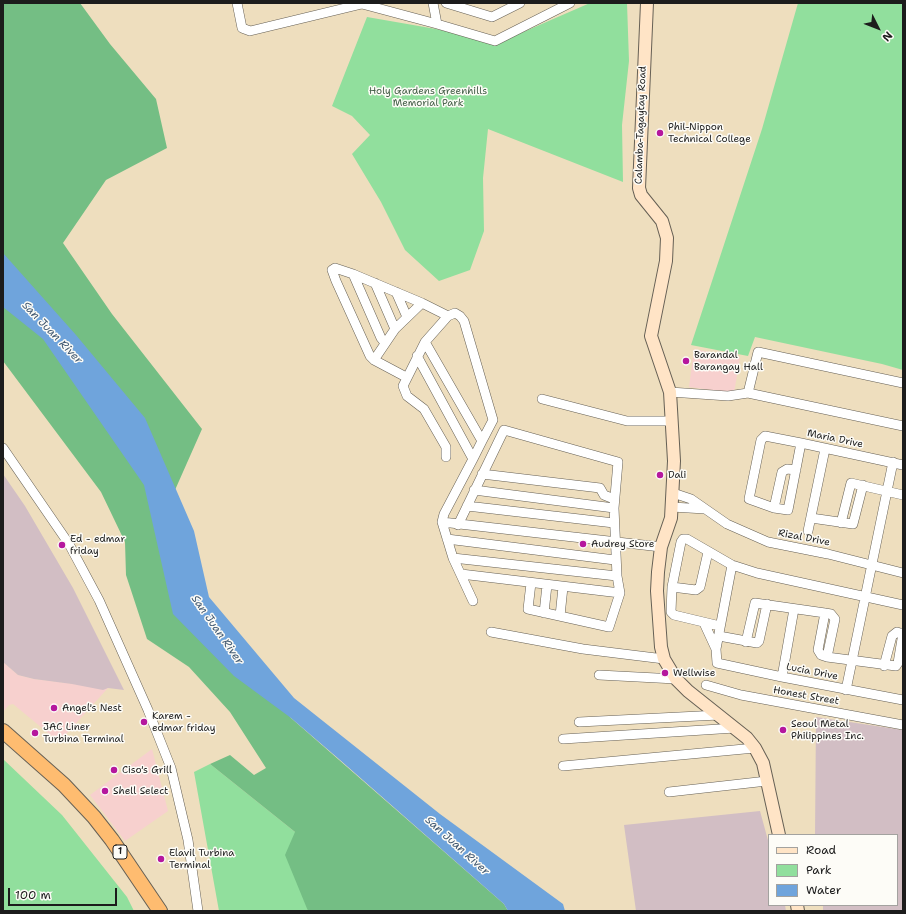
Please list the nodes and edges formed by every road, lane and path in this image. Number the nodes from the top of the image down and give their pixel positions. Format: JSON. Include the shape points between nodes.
{"nodes":[{"id":1,"x":237,"y":3,"type":"edge"},
{"id":2,"x":433,"y":3,"type":"edge"},
{"id":3,"x":446,"y":3,"type":"edge"},
{"id":4,"x":520,"y":3,"type":"edge"},
{"id":5,"x":647,"y":3,"type":"edge"},
{"id":6,"x":567,"y":4,"type":"edge"},
{"id":7,"x":437,"y":24,"type":"junction"},
{"id":8,"x":353,"y":274,"type":"junction"},
{"id":9,"x":375,"y":283,"type":"junction"},
{"id":10,"x":396,"y":292,"type":"junction"},
{"id":11,"x":422,"y":303,"type":"junction"},
{"id":12,"x":448,"y":316,"type":"junction"},
{"id":13,"x":407,"y":317,"type":"junction"},
{"id":14,"x":395,"y":329,"type":"junction"},
{"id":15,"x":425,"y":342,"type":"junction"},
{"id":16,"x":385,"y":343,"type":"junction"},
{"id":17,"x":417,"y":356,"type":"junction"},
{"id":18,"x":374,"y":360,"type":"junction"},
{"id":19,"x":406,"y":377,"type":"junction"},
{"id":20,"x":903,"y":383,"type":"edge"},
{"id":21,"x":670,"y":392,"type":"junction"},
{"id":22,"x":748,"y":393,"type":"junction"},
{"id":23,"x":542,"y":399,"type":"dead end"},
{"id":24,"x":672,"y":421,"type":"junction"},
{"id":25,"x":903,"y":426,"type":"edge"},
{"id":26,"x":482,"y":441,"type":"junction"},
{"id":27,"x":802,"y":443,"type":"junction"},
{"id":28,"x":3,"y":448,"type":"edge"},
{"id":29,"x":825,"y":449,"type":"junction"},
{"id":30,"x":446,"y":457,"type":"dead end"},
{"id":31,"x":473,"y":459,"type":"junction"},
{"id":32,"x":893,"y":462,"type":"junction"},
{"id":33,"x":903,"y":465,"type":"edge"},
{"id":34,"x":796,"y":470,"type":"junction"},
{"id":35,"x":482,"y":474,"type":"junction"},
{"id":36,"x":863,"y":485,"type":"junction"},
{"id":37,"x":474,"y":490,"type":"junction"},
{"id":38,"x":886,"y":490,"type":"junction"},
{"id":39,"x":673,"y":493,"type":"junction"},
{"id":40,"x":903,"y":495,"type":"edge"},
{"id":41,"x":614,"y":503,"type":"junction"},
{"id":42,"x":467,"y":506,"type":"junction"},
{"id":43,"x":672,"y":507,"type":"junction"},
{"id":44,"x":774,"y":508,"type":"junction"},
{"id":45,"x":708,"y":509,"type":"junction"},
{"id":46,"x":810,"y":518,"type":"junction"},
{"id":47,"x":442,"y":522,"type":"junction"},
{"id":48,"x":614,"y":523,"type":"junction"},
{"id":49,"x":841,"y":523,"type":"junction"},
{"id":50,"x":458,"y":524,"type":"junction"},
{"id":51,"x":808,"y":530,"type":"dead end"},
{"id":52,"x":447,"y":539,"type":"junction"},
{"id":53,"x":616,"y":543,"type":"junction"},
{"id":54,"x":661,"y":547,"type":"junction"},
{"id":55,"x":708,"y":552,"type":"junction"},
{"id":56,"x":453,"y":558,"type":"junction"},
{"id":57,"x":616,"y":560,"type":"junction"},
{"id":58,"x":871,"y":564,"type":"junction"},
{"id":59,"x":732,"y":565,"type":"junction"},
{"id":60,"x":903,"y":573,"type":"edge"},
{"id":61,"x":461,"y":574,"type":"junction"},
{"id":62,"x":617,"y":576,"type":"junction"},
{"id":63,"x":531,"y":583,"type":"junction"},
{"id":64,"x":547,"y":585,"type":"junction"},
{"id":65,"x":563,"y":586,"type":"junction"},
{"id":66,"x":672,"y":587,"type":"junction"},
{"id":67,"x":620,"y":593,"type":"junction"},
{"id":68,"x":865,"y":595,"type":"junction"},
{"id":69,"x":473,"y":601,"type":"dead end"},
{"id":70,"x":767,"y":604,"type":"junction"},
{"id":71,"x":903,"y":605,"type":"edge"},
{"id":72,"x":794,"y":609,"type":"junction"},
{"id":73,"x":544,"y":613,"type":"junction"},
{"id":74,"x":560,"y":616,"type":"junction"},
{"id":75,"x":704,"y":623,"type":"junction"},
{"id":76,"x":720,"y":626,"type":"junction"},
{"id":77,"x":491,"y":632,"type":"dead end"},
{"id":78,"x":903,"y":633,"type":"edge"},
{"id":79,"x":719,"y":636,"type":"junction"},
{"id":80,"x":746,"y":642,"type":"junction"},
{"id":81,"x":716,"y":649,"type":"junction"},
{"id":82,"x":664,"y":660,"type":"junction"},
{"id":83,"x":852,"y":662,"type":"junction"},
{"id":84,"x":884,"y":666,"type":"junction"},
{"id":85,"x":599,"y":675,"type":"dead end"},
{"id":86,"x":782,"y":678,"type":"junction"},
{"id":87,"x":676,"y":679,"type":"junction"},
{"id":88,"x":706,"y":685,"type":"dead end"},
{"id":89,"x":846,"y":690,"type":"junction"},
{"id":90,"x":903,"y":700,"type":"edge"},
{"id":91,"x":719,"y":716,"type":"junction"},
{"id":92,"x":579,"y":722,"type":"dead end"},
{"id":93,"x":903,"y":725,"type":"edge"},
{"id":94,"x":735,"y":728,"type":"junction"},
{"id":95,"x":3,"y":731,"type":"edge"},
{"id":96,"x":563,"y":739,"type":"dead end"},
{"id":97,"x":755,"y":748,"type":"junction"},
{"id":98,"x":563,"y":766,"type":"dead end"},
{"id":99,"x":767,"y":781,"type":"junction"},
{"id":100,"x":669,"y":792,"type":"dead end"},
{"id":101,"x":779,"y":834,"type":"edge"},
{"id":102,"x":160,"y":911,"type":"edge"},
{"id":103,"x":198,"y":911,"type":"edge"}],
"edges":[{"from":1,"to":7,"type":"street","via":[[242,28],[250,31],[362,4]]},
{"from":2,"to":7,"type":"street"},
{"from":3,"to":4,"type":"street","via":[[492,17]]},
{"from":5,"to":21,"type":"main road","name":"Calamba-Tagaytay Road","via":[[639,188],[641,195],[662,221],[667,238],[666,261],[651,336]]},
{"from":6,"to":7,"type":"street","via":[[495,41]]},
{"from":8,"to":9,"type":"street"},
{"from":8,"to":16,"type":"street","via":[[380,338]]},
{"from":8,"to":18,"type":"street","via":[[335,268],[332,270]]},
{"from":9,"to":10,"type":"street"},
{"from":9,"to":14,"type":"street"},
{"from":10,"to":11,"type":"street"},
{"from":10,"to":13,"type":"street"},
{"from":11,"to":12,"type":"street"},
{"from":11,"to":13,"type":"street"},
{"from":12,"to":15,"type":"street"},
{"from":12,"to":26,"type":"street","via":[[455,314],[464,321],[493,420]]},
{"from":13,"to":14,"type":"street"},
{"from":14,"to":16,"type":"street"},
{"from":15,"to":17,"type":"street"},
{"from":15,"to":26,"type":"street"},
{"from":16,"to":18,"type":"street"},
{"from":17,"to":19,"type":"street"},
{"from":17,"to":31,"type":"street"},
{"from":18,"to":19,"type":"street"},
{"from":19,"to":30,"type":"street","via":[[404,391],[424,410],[446,447]]},
{"from":20,"to":22,"type":"street","via":[[758,352]]},
{"from":21,"to":22,"type":"street","via":[[728,396]]},
{"from":21,"to":24,"type":"main road","name":"Calamba-Tagaytay Road"},
{"from":22,"to":25,"type":"street"},
{"from":23,"to":24,"type":"street","via":[[627,421]]},
{"from":24,"to":39,"type":"main road","name":"Calamba-Tagaytay Road"},
{"from":26,"to":31,"type":"street"},
{"from":27,"to":29,"type":"street","name":"Maria Drive"},
{"from":27,"to":34,"type":"street"},
{"from":27,"to":44,"type":"street","name":"Maria Drive","via":[[762,436],[750,499]]},
{"from":28,"to":103,"type":"street","via":[[69,544],[99,600],[148,710],[171,768],[187,832]]},
{"from":29,"to":32,"type":"street","name":"Maria Drive"},
{"from":29,"to":46,"type":"street"},
{"from":31,"to":47,"type":"street"},
{"from":32,"to":33,"type":"street","name":"Maria Drive"},
{"from":32,"to":38,"type":"street"},
{"from":34,"to":44,"type":"street","via":[[786,469],[782,472]]},
{"from":34,"to":44,"type":"street","via":[[788,510]]},
{"from":35,"to":37,"type":"street"},
{"from":35,"to":41,"type":"street","via":[[600,488]]},
{"from":35,"to":41,"type":"street","via":[[504,430],[618,462]]},
{"from":36,"to":38,"type":"street"},
{"from":36,"to":49,"type":"street","via":[[853,524]]},
{"from":36,"to":49,"type":"street","via":[[851,483],[849,486]]},
{"from":37,"to":41,"type":"street"},
{"from":37,"to":42,"type":"street"},
{"from":38,"to":40,"type":"street"},
{"from":38,"to":58,"type":"street"},
{"from":39,"to":43,"type":"main road","name":"Calamba-Tagaytay Road"},
{"from":39,"to":45,"type":"street","name":"Rizal Drive","via":[[691,499]]},
{"from":41,"to":48,"type":"street"},
{"from":42,"to":48,"type":"street"},
{"from":42,"to":50,"type":"street"},
{"from":43,"to":45,"type":"street"},
{"from":43,"to":54,"type":"main road","name":"Calamba-Tagaytay Road"},
{"from":45,"to":58,"type":"street","name":"Rizal Drive","via":[[727,524],[768,542]]},
{"from":46,"to":49,"type":"street"},
{"from":46,"to":51,"type":"street"},
{"from":47,"to":50,"type":"street"},
{"from":47,"to":52,"type":"street"},
{"from":48,"to":53,"type":"street"},
{"from":50,"to":53,"type":"street"},
{"from":52,"to":56,"type":"street"},
{"from":52,"to":57,"type":"street"},
{"from":53,"to":54,"type":"street"},
{"from":53,"to":57,"type":"street"},
{"from":54,"to":82,"type":"main road","name":"Calamba-Tagaytay Road","via":[[657,591],[659,636]]},
{"from":55,"to":59,"type":"street"},
{"from":55,"to":66,"type":"street","via":[[700,587],[696,590]]},
{"from":55,"to":66,"type":"street","via":[[683,539]]},
{"from":56,"to":61,"type":"street"},
{"from":56,"to":62,"type":"street"},
{"from":57,"to":62,"type":"street"},
{"from":58,"to":60,"type":"street","name":"Rizal Drive"},
{"from":58,"to":68,"type":"street"},
{"from":59,"to":68,"type":"street"},
{"from":59,"to":76,"type":"street"},
{"from":61,"to":63,"type":"street"},
{"from":61,"to":69,"type":"street"},
{"from":62,"to":67,"type":"street"},
{"from":63,"to":64,"type":"street"},
{"from":63,"to":73,"type":"street","via":[[528,609]]},
{"from":64,"to":65,"type":"street"},
{"from":64,"to":73,"type":"street"},
{"from":65,"to":67,"type":"street"},
{"from":65,"to":74,"type":"street"},
{"from":66,"to":75,"type":"street","via":[[671,612]]},
{"from":67,"to":74,"type":"street","via":[[609,627]]},
{"from":68,"to":71,"type":"street"},
{"from":68,"to":83,"type":"street"},
{"from":70,"to":72,"type":"street"},
{"from":70,"to":80,"type":"street","via":[[755,603]]},
{"from":70,"to":80,"type":"street","via":[[760,641],[755,644]]},
{"from":72,"to":83,"type":"street","via":[[831,614],[835,619],[826,657]]},
{"from":72,"to":86,"type":"street"},
{"from":73,"to":74,"type":"street"},
{"from":75,"to":76,"type":"street"},
{"from":75,"to":81,"type":"street"},
{"from":76,"to":79,"type":"street"},
{"from":77,"to":82,"type":"street","via":[[583,649]]},
{"from":78,"to":84,"type":"street","via":[[897,632],[892,636]]},
{"from":78,"to":84,"type":"street","via":[[898,663],[892,667]]},
{"from":79,"to":80,"type":"street"},
{"from":79,"to":81,"type":"street"},
{"from":81,"to":86,"type":"street","name":"Lucia Drive","via":[[717,663]]},
{"from":82,"to":87,"type":"main road","name":"Calamba-Tagaytay Road"},
{"from":83,"to":84,"type":"street"},
{"from":83,"to":89,"type":"street"},
{"from":85,"to":87,"type":"street"},
{"from":86,"to":89,"type":"street","name":"Lucia Drive"},
{"from":87,"to":91,"type":"main road","name":"Calamba-Tagaytay Road"},
{"from":88,"to":93,"type":"street","name":"Honest Street","via":[[741,695]]},
{"from":89,"to":90,"type":"street","name":"Lucia Drive"},
{"from":91,"to":92,"type":"street"},
{"from":91,"to":94,"type":"main road","name":"Calamba-Tagaytay Road"},
{"from":94,"to":96,"type":"street"},
{"from":94,"to":97,"type":"main road","name":"Calamba-Tagaytay Road"},
{"from":95,"to":102,"type":"highway","number":"1","via":[[52,773],[94,817]]},
{"from":97,"to":98,"type":"street"},
{"from":97,"to":99,"type":"main road","name":"Calamba-Tagaytay Road","via":[[763,763]]},
{"from":99,"to":100,"type":"street"},
{"from":99,"to":101,"type":"main road","name":"Calamba-Tagaytay Road"}]}
